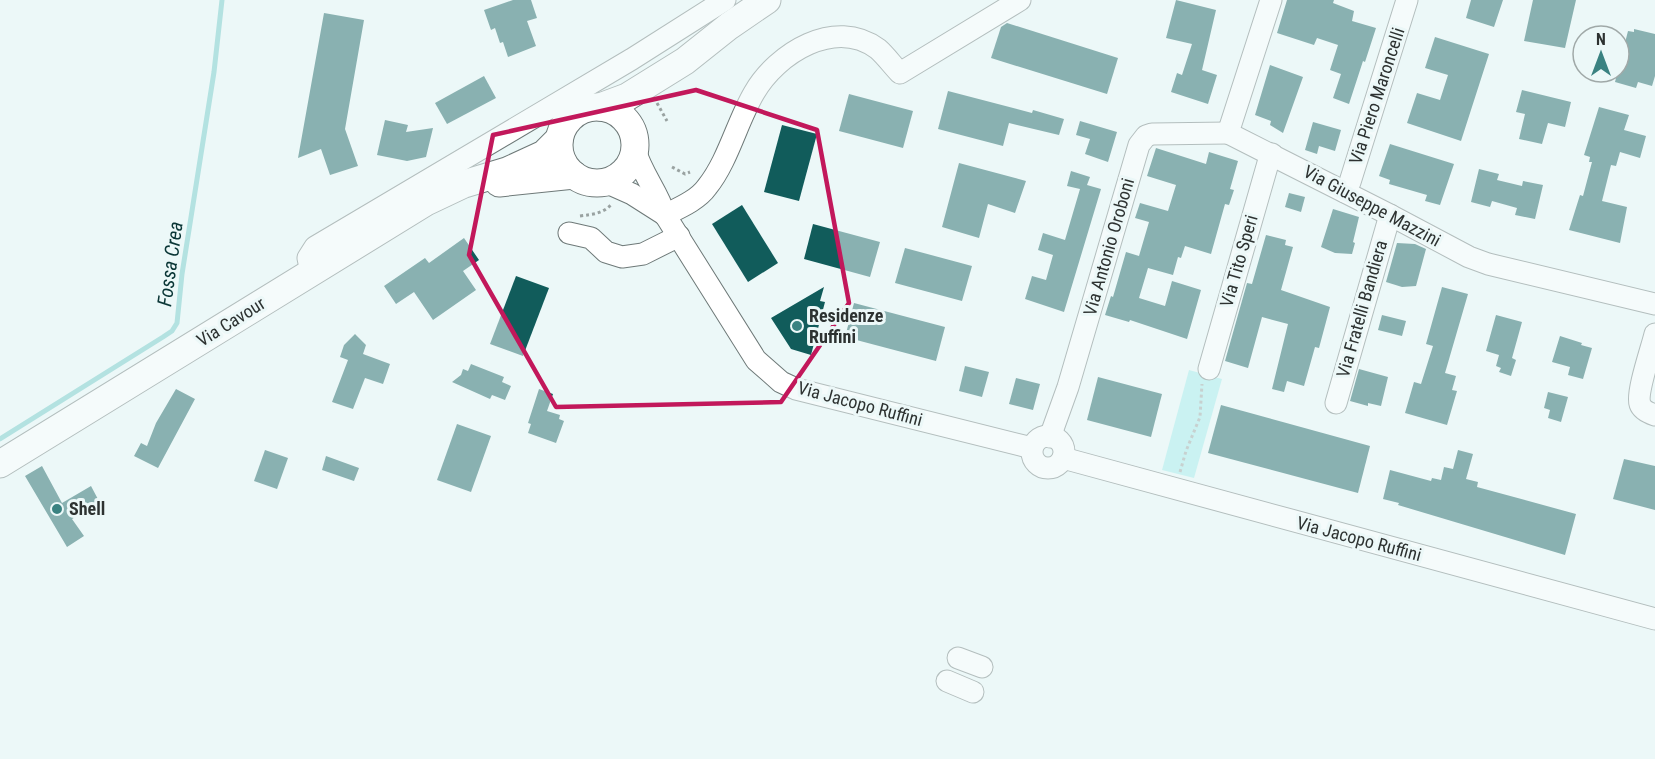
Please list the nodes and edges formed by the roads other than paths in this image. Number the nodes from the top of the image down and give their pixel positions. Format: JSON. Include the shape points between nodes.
{"nodes":[{"id":1,"x":725,"y":0,"type":"edge"},
{"id":2,"x":767,"y":0,"type":"edge"},
{"id":3,"x":1272,"y":0,"type":"edge"},
{"id":4,"x":1407,"y":0,"type":"edge"},
{"id":5,"x":1027,"y":2,"type":"edge"},
{"id":6,"x":685,"y":61,"type":"junction"},
{"id":7,"x":600,"y":107,"type":"junction"},
{"id":8,"x":1228,"y":133,"type":"junction"},
{"id":9,"x":559,"y":139,"type":"junction"},
{"id":10,"x":634,"y":141,"type":"junction"},
{"id":11,"x":1272,"y":154,"type":"junction"},
{"id":12,"x":574,"y":175,"type":"junction"},
{"id":13,"x":464,"y":184,"type":"junction"},
{"id":14,"x":1345,"y":192,"type":"junction"},
{"id":15,"x":609,"y":193,"type":"junction"},
{"id":16,"x":665,"y":215,"type":"junction"},
{"id":17,"x":1390,"y":215,"type":"junction"},
{"id":18,"x":573,"y":225,"type":"road end"},
{"id":19,"x":679,"y":236,"type":"junction"},
{"id":20,"x":311,"y":272,"type":"junction"},
{"id":21,"x":1655,"y":304,"type":"edge"},
{"id":22,"x":1655,"y":334,"type":"edge"},
{"id":23,"x":1209,"y":369,"type":"road end"},
{"id":24,"x":1336,"y":403,"type":"dead end"},
{"id":25,"x":1653,"y":414,"type":"edge"},
{"id":26,"x":1041,"y":443,"type":"junction"},
{"id":27,"x":0,"y":464,"type":"edge"},
{"id":28,"x":1655,"y":619,"type":"edge"},
{"id":29,"x":958,"y":658,"type":"dead end"},
{"id":30,"x":982,"y":667,"type":"dead end"},
{"id":31,"x":947,"y":681,"type":"dead end"},
{"id":32,"x":973,"y":692,"type":"dead end"}],
"edges":[{"from":1,"to":20,"type":"street","via":[[632,60],[315,247],[308,258]]},
{"from":2,"to":6,"type":"main road"},
{"from":3,"to":8,"type":"street"},
{"from":4,"to":14,"type":"street","name":"Via Piero Maroncelli"},
{"from":5,"to":16,"type":"street","via":[[900,73],[878,49],[858,40],[825,38],[805,45],[769,72],[754,93],[708,187]]},
{"from":6,"to":7,"type":"main road","via":[[627,97]]},
{"from":6,"to":10,"type":"main road","via":[[644,104]]},
{"from":7,"to":9,"type":"main road","via":[[589,107],[569,118]]},
{"from":7,"to":10,"type":"main road","via":[[621,115]]},
{"from":8,"to":11,"type":"street","name":"Via Giuseppe Mazzini"},
{"from":8,"to":26,"type":"street","name":"Via Antonio Oroboni","via":[[1152,134],[1139,145],[1068,387]]},
{"from":9,"to":12,"type":"main road","via":[[561,159]]},
{"from":9,"to":13,"type":"main road","name":"Via Cavour","via":[[544,154]]},
{"from":10,"to":15,"type":"main road","via":[[632,162],[616,178]]},
{"from":10,"to":16,"type":"street","name":"Via Jacopo Ruffini"},
{"from":11,"to":14,"type":"street","name":"Via Giuseppe Mazzini"},
{"from":11,"to":23,"type":"street","name":"Via Tito Speri"},
{"from":12,"to":13,"type":"main road","name":"Via Cavour"},
{"from":12,"to":15,"type":"main road"},
{"from":13,"to":20,"type":"main road","name":"Via Cavour","via":[[426,202]]},
{"from":14,"to":17,"type":"street","name":"Via Giuseppe Mazzini"},
{"from":15,"to":16,"type":"street","name":"Via Jacopo Ruffini","via":[[632,194]]},
{"from":16,"to":19,"type":"street","name":"Via Jacopo Ruffini"},
{"from":17,"to":21,"type":"street","name":"Via Giuseppe Mazzini","via":[[1488,264]]},
{"from":17,"to":24,"type":"street","name":"Via Fratelli Bandiera"},
{"from":18,"to":19,"type":"street","via":[[606,252],[622,257],[643,254]]},
{"from":19,"to":26,"type":"street","name":"Via Jacopo Ruffini","via":[[756,360],[781,382],[796,389]]},
{"from":20,"to":27,"type":"main road","name":"Via Cavour"},
{"from":22,"to":25,"type":"street","via":[[1640,393],[1640,404]]},
{"from":26,"to":28,"type":"street","name":"Via Jacopo Ruffini","via":[[1058,440],[1063,458]]},
{"from":29,"to":30,"type":"street"},
{"from":31,"to":32,"type":"street"}]}
